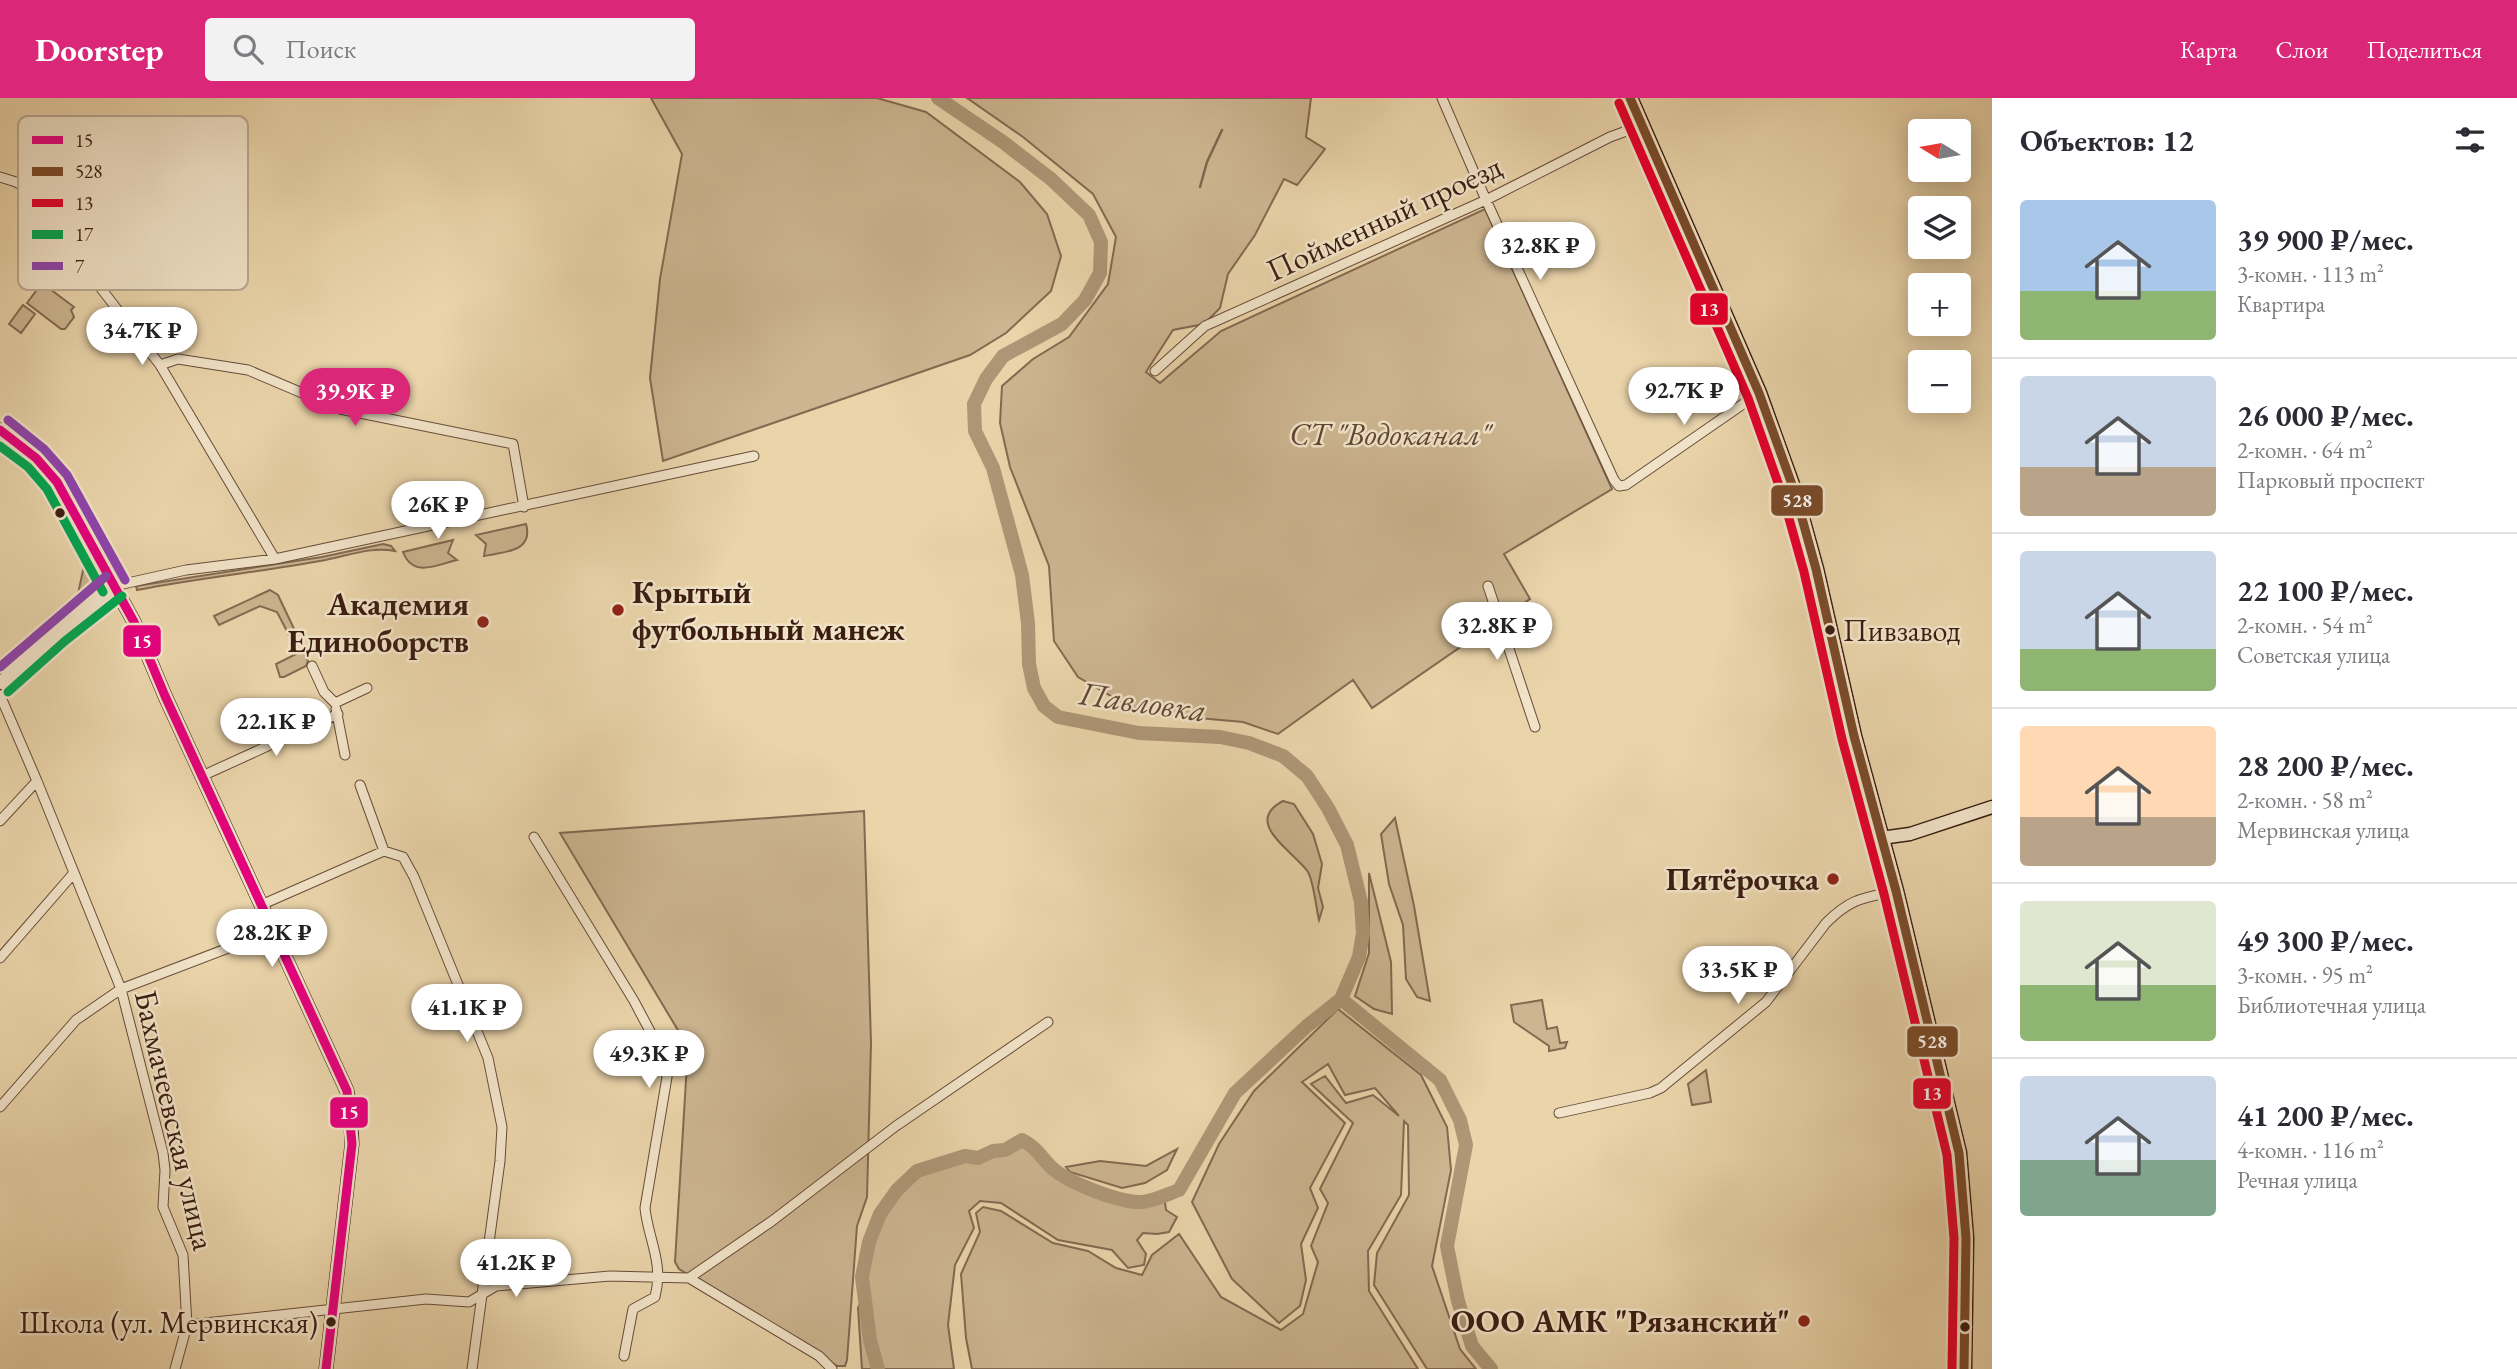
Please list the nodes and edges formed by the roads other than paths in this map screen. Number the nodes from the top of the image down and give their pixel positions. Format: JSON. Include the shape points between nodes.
{"nodes":[{"id":1,"x":1442,"y":98,"type":"edge"},
{"id":2,"x":1630,"y":98,"type":"edge"},
{"id":3,"x":1643,"y":125,"type":"junction"},
{"id":4,"x":0,"y":177,"type":"edge"},
{"id":5,"x":18,"y":184,"type":"edge"},
{"id":6,"x":1486,"y":200,"type":"junction"},
{"id":7,"x":102,"y":290,"type":"edge"},
{"id":8,"x":160,"y":365,"type":"junction"},
{"id":9,"x":1155,"y":371,"type":"dead end"},
{"id":10,"x":1759,"y":393,"type":"junction"},
{"id":11,"x":0,"y":430,"type":"edge"},
{"id":12,"x":754,"y":456,"type":"dead end"},
{"id":13,"x":524,"y":507,"type":"junction"},
{"id":14,"x":275,"y":559,"type":"junction"},
{"id":15,"x":114,"y":586,"type":"junction"},
{"id":16,"x":1488,"y":586,"type":"dead end"},
{"id":17,"x":312,"y":666,"type":"dead end"},
{"id":18,"x":0,"y":683,"type":"edge"},
{"id":19,"x":367,"y":688,"type":"dead end"},
{"id":20,"x":0,"y":695,"type":"edge"},
{"id":21,"x":335,"y":704,"type":"junction"},
{"id":22,"x":338,"y":714,"type":"junction"},
{"id":23,"x":1535,"y":727,"type":"dead end"},
{"id":24,"x":345,"y":755,"type":"dead end"},
{"id":25,"x":202,"y":776,"type":"junction"},
{"id":26,"x":37,"y":781,"type":"junction"},
{"id":27,"x":360,"y":785,"type":"dead end"},
{"id":28,"x":1992,"y":807,"type":"edge"},
{"id":29,"x":0,"y":821,"type":"edge"},
{"id":30,"x":534,"y":837,"type":"dead end"},
{"id":31,"x":1881,"y":838,"type":"junction"},
{"id":32,"x":384,"y":851,"type":"junction"},
{"id":33,"x":73,"y":874,"type":"junction"},
{"id":34,"x":1896,"y":891,"type":"junction"},
{"id":35,"x":261,"y":905,"type":"junction"},
{"id":36,"x":273,"y":931,"type":"junction"},
{"id":37,"x":0,"y":958,"type":"edge"},
{"id":38,"x":121,"y":989,"type":"junction"},
{"id":39,"x":1048,"y":1022,"type":"dead end"},
{"id":40,"x":0,"y":1107,"type":"edge"},
{"id":41,"x":1559,"y":1113,"type":"dead end"},
{"id":42,"x":658,"y":1277,"type":"junction"},
{"id":43,"x":690,"y":1278,"type":"junction"},
{"id":44,"x":483,"y":1295,"type":"junction"},
{"id":45,"x":334,"y":1311,"type":"junction"},
{"id":46,"x":187,"y":1325,"type":"junction"},
{"id":47,"x":624,"y":1356,"type":"dead end"},
{"id":48,"x":175,"y":1369,"type":"edge"},
{"id":49,"x":326,"y":1369,"type":"edge"},
{"id":50,"x":472,"y":1369,"type":"edge"},
{"id":51,"x":832,"y":1369,"type":"edge"},
{"id":52,"x":1964,"y":1369,"type":"edge"}],
"edges":[{"from":1,"to":6,"type":"street"},
{"from":2,"to":3,"type":"main road"},
{"from":3,"to":6,"type":"street","name":"Пойменный проезд"},
{"from":3,"to":10,"type":"main road"},
{"from":4,"to":5,"type":"street"},
{"from":6,"to":9,"type":"street","name":"Пойменный проезд","via":[[1205,326]]},
{"from":6,"to":10,"type":"street","via":[[1619,486]]},
{"from":7,"to":8,"type":"street"},
{"from":8,"to":13,"type":"street","via":[[178,359],[248,370],[340,410],[513,444]]},
{"from":8,"to":14,"type":"street"},
{"from":10,"to":31,"type":"main road","via":[[1805,529]]},
{"from":11,"to":15,"type":"street","via":[[36,458],[57,482]]},
{"from":12,"to":13,"type":"street"},
{"from":13,"to":14,"type":"street"},
{"from":14,"to":15,"type":"street","via":[[186,570]]},
{"from":15,"to":18,"type":"street"},
{"from":15,"to":25,"type":"street"},
{"from":16,"to":23,"type":"street"},
{"from":17,"to":21,"type":"street"},
{"from":19,"to":21,"type":"street"},
{"from":20,"to":26,"type":"street","name":"Бахмачеевская улица"},
{"from":21,"to":22,"type":"street"},
{"from":22,"to":24,"type":"street"},
{"from":22,"to":25,"type":"street"},
{"from":25,"to":35,"type":"street"},
{"from":26,"to":29,"type":"street"},
{"from":26,"to":33,"type":"street","name":"Бахмачеевская улица"},
{"from":27,"to":32,"type":"street"},
{"from":28,"to":31,"type":"street","via":[[1910,834]]},
{"from":30,"to":42,"type":"street","via":[[628,990],[665,1063],[667,1077],[645,1208]]},
{"from":31,"to":34,"type":"main road"},
{"from":32,"to":35,"type":"street"},
{"from":32,"to":44,"type":"street","via":[[403,857],[415,877],[488,1058],[502,1127]]},
{"from":33,"to":37,"type":"street"},
{"from":33,"to":38,"type":"street","name":"Бахмачеевская улица"},
{"from":34,"to":41,"type":"street","via":[[1862,898],[1838,911],[1766,1002],[1661,1088]]},
{"from":34,"to":52,"type":"main road","via":[[1959,1153],[1966,1255]]},
{"from":35,"to":36,"type":"street"},
{"from":36,"to":38,"type":"street"},
{"from":36,"to":45,"type":"street","via":[[340,1072],[351,1108],[352,1143]]},
{"from":38,"to":40,"type":"street","via":[[76,1020]]},
{"from":38,"to":46,"type":"street","name":"Бахмачеевская улица","via":[[163,1153],[163,1207],[183,1255]]},
{"from":39,"to":43,"type":"street","via":[[896,1126]]},
{"from":42,"to":43,"type":"street"},
{"from":42,"to":44,"type":"street","via":[[610,1276],[496,1286]]},
{"from":42,"to":47,"type":"street","via":[[655,1297],[633,1309]]},
{"from":43,"to":51,"type":"street","via":[[819,1356]]},
{"from":44,"to":45,"type":"street","via":[[470,1302],[426,1299]]},
{"from":44,"to":50,"type":"street"},
{"from":45,"to":46,"type":"street"},
{"from":45,"to":49,"type":"street"},
{"from":46,"to":48,"type":"street","name":"Бахмачеевская улица"}]}
